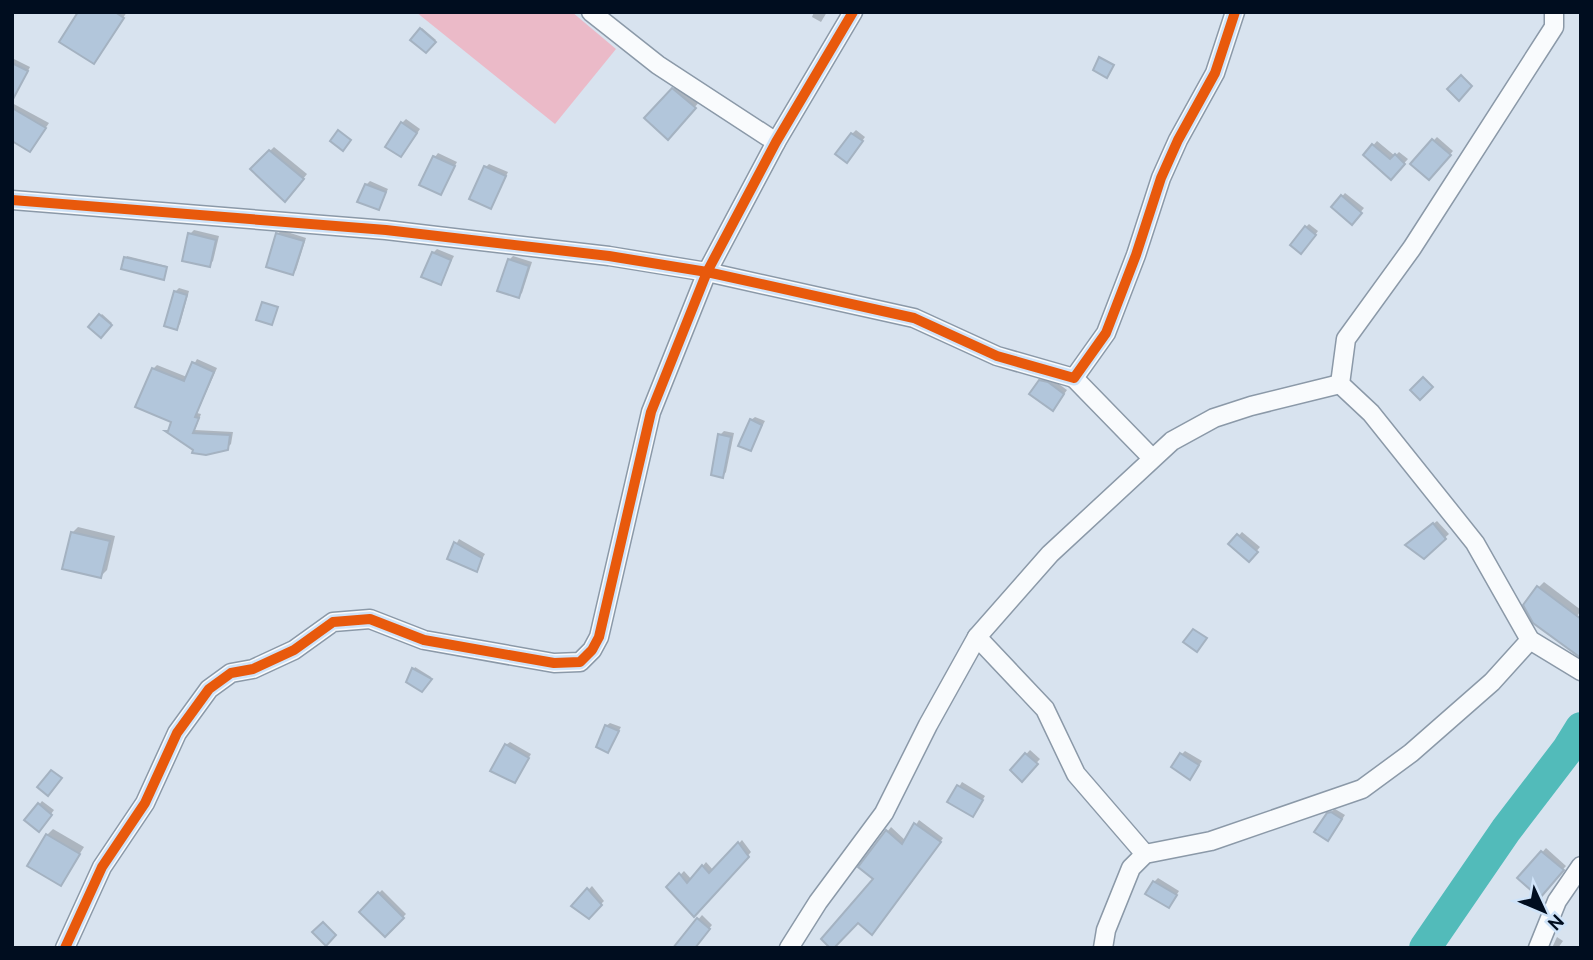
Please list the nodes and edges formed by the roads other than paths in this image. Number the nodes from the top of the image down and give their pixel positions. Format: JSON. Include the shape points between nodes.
{"nodes":[{"id":1,"x":591,"y":12,"type":"edge"},
{"id":2,"x":852,"y":12,"type":"edge"},
{"id":3,"x":1236,"y":12,"type":"edge"},
{"id":4,"x":1554,"y":12,"type":"edge"},
{"id":5,"x":775,"y":142,"type":"junction"},
{"id":6,"x":12,"y":200,"type":"edge"},
{"id":7,"x":707,"y":272,"type":"junction"},
{"id":8,"x":1074,"y":378,"type":"junction"},
{"id":9,"x":1340,"y":384,"type":"junction"},
{"id":10,"x":1152,"y":458,"type":"junction"},
{"id":11,"x":978,"y":637,"type":"junction"},
{"id":12,"x":1530,"y":640,"type":"junction"},
{"id":13,"x":1581,"y":671,"type":"edge"},
{"id":14,"x":1144,"y":854,"type":"junction"},
{"id":15,"x":1581,"y":866,"type":"edge"},
{"id":16,"x":65,"y":948,"type":"edge"},
{"id":17,"x":789,"y":948,"type":"edge"},
{"id":18,"x":1103,"y":948,"type":"edge"},
{"id":19,"x":1538,"y":948,"type":"edge"}],
"edges":[{"from":1,"to":5,"type":"street","via":[[659,65]]},
{"from":2,"to":5,"type":"street"},
{"from":3,"to":8,"type":"street","via":[[1215,73],[1161,178],[1106,333]]},
{"from":4,"to":9,"type":"street","via":[[1554,27],[1502,109],[1412,248],[1346,339]]},
{"from":5,"to":7,"type":"street"},
{"from":6,"to":7,"type":"street","via":[[386,230]]},
{"from":7,"to":8,"type":"street","via":[[914,318],[997,356]]},
{"from":7,"to":16,"type":"street","via":[[651,412],[599,637],[592,650],[580,662],[554,663],[424,640],[370,620],[333,622],[294,650],[253,669],[231,673],[209,689],[177,733],[145,803],[102,867]]},
{"from":8,"to":10,"type":"street"},
{"from":9,"to":10,"type":"street","via":[[1214,418]]},
{"from":9,"to":12,"type":"street","via":[[1371,413],[1475,543]]},
{"from":10,"to":11,"type":"street","via":[[1050,554]]},
{"from":11,"to":14,"type":"street","via":[[1045,709],[1076,774]]},
{"from":11,"to":17,"type":"street","via":[[884,813]]},
{"from":12,"to":13,"type":"street"},
{"from":12,"to":14,"type":"street","via":[[1492,682],[1362,789],[1211,841]]},
{"from":14,"to":18,"type":"street","via":[[1131,868]]},
{"from":15,"to":19,"type":"street","via":[[1557,901]]}]}
